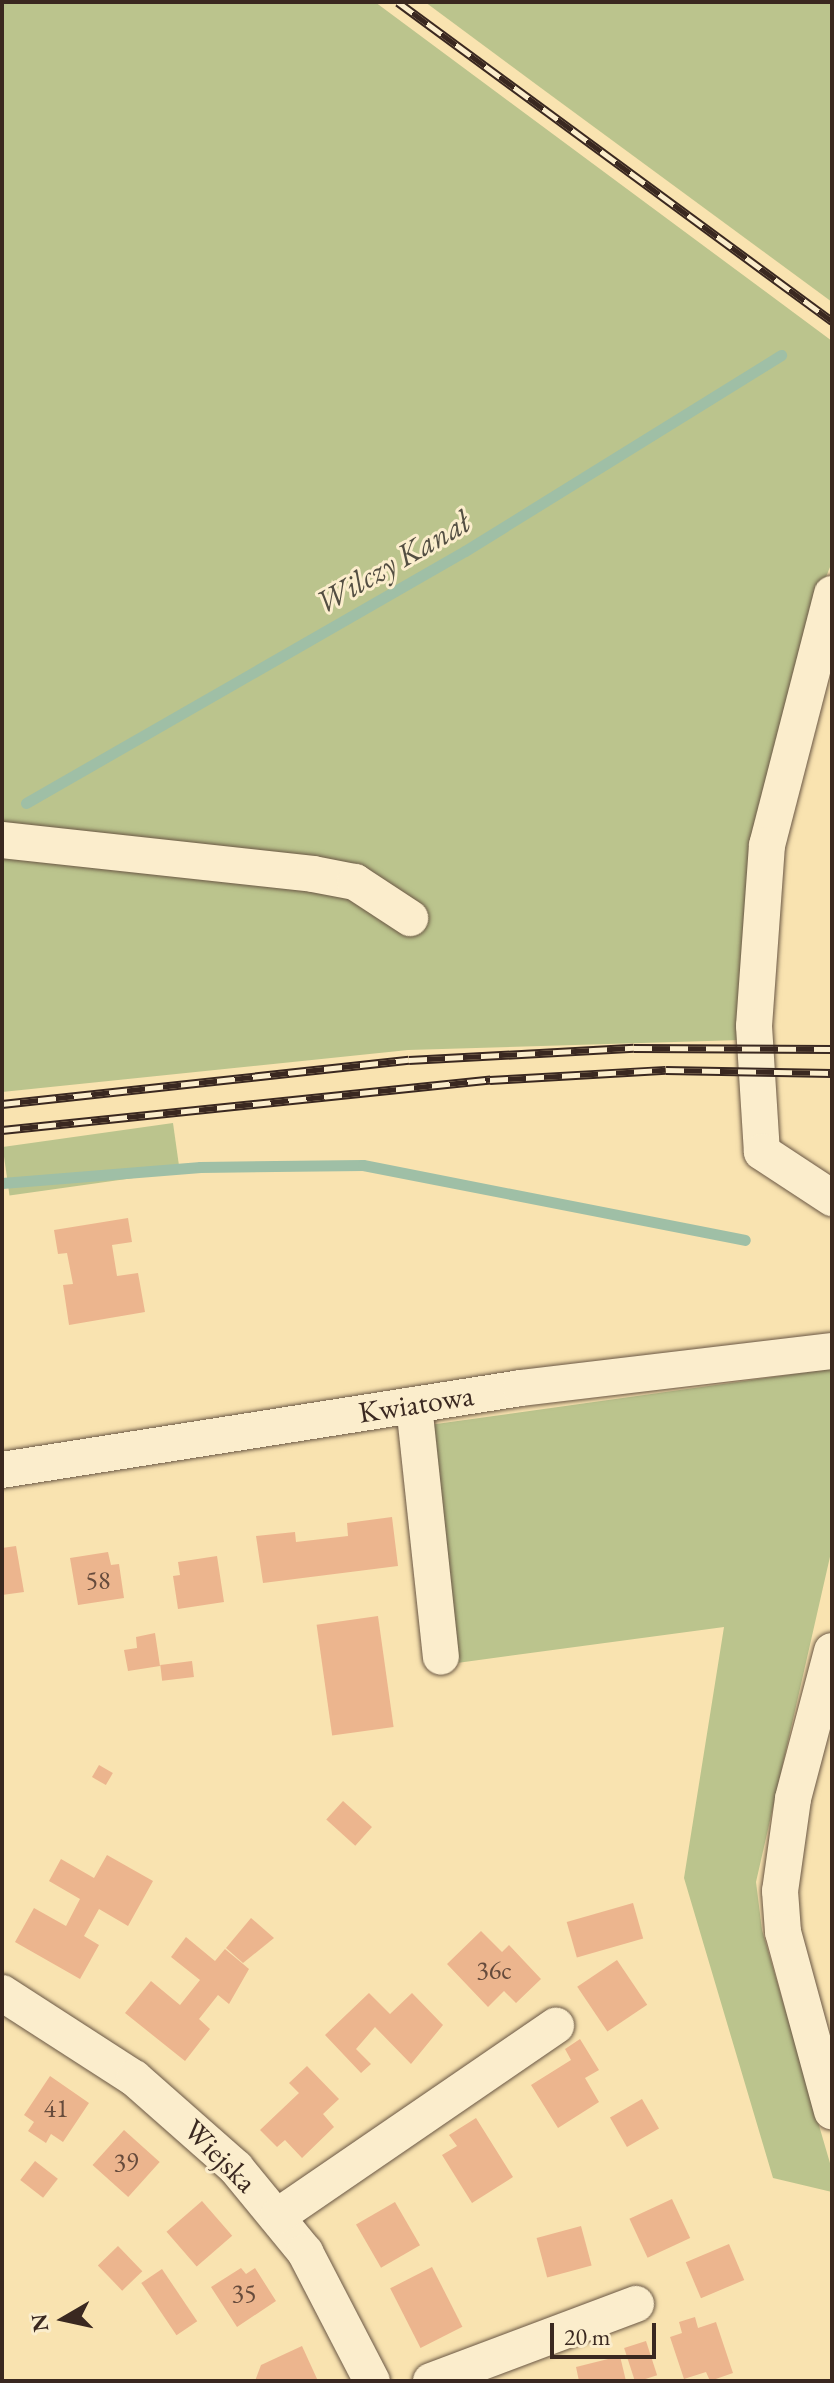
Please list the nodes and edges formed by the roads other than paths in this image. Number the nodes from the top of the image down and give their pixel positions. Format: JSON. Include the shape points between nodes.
{"nodes":[{"id":1,"x":832,"y":594,"type":"edge"},
{"id":2,"x":2,"y":840,"type":"edge"},
{"id":3,"x":410,"y":918,"type":"dead end"},
{"id":4,"x":832,"y":1198,"type":"edge"},
{"id":5,"x":832,"y":1351,"type":"edge"},
{"id":6,"x":414,"y":1405,"type":"junction"},
{"id":7,"x":2,"y":1470,"type":"edge"},
{"id":8,"x":832,"y":1651,"type":"edge"},
{"id":9,"x":441,"y":1657,"type":"dead end"},
{"id":10,"x":2,"y":1993,"type":"edge"},
{"id":11,"x":556,"y":2026,"type":"dead end"},
{"id":12,"x":832,"y":2111,"type":"edge"},
{"id":13,"x":278,"y":2216,"type":"junction"},
{"id":14,"x":636,"y":2304,"type":"dead end"},
{"id":15,"x":372,"y":2381,"type":"edge"},
{"id":16,"x":431,"y":2381,"type":"edge"}],
"edges":[{"from":1,"to":4,"type":"street","via":[[767,845],[754,1026],[762,1152]]},
{"from":2,"to":3,"type":"street","via":[[355,882]]},
{"from":5,"to":6,"type":"street","name":"Kwiatowa"},
{"from":6,"to":7,"type":"street","name":"Kwiatowa"},
{"from":6,"to":9,"type":"street"},
{"from":8,"to":12,"type":"street","via":[[793,1799],[780,1891],[783,1932]]},
{"from":10,"to":13,"type":"street","name":"Wiejska","via":[[134,2078],[226,2158]]},
{"from":11,"to":13,"type":"street"},
{"from":13,"to":15,"type":"street","name":"Wiejska","via":[[324,2284]]},
{"from":14,"to":16,"type":"street"}]}
